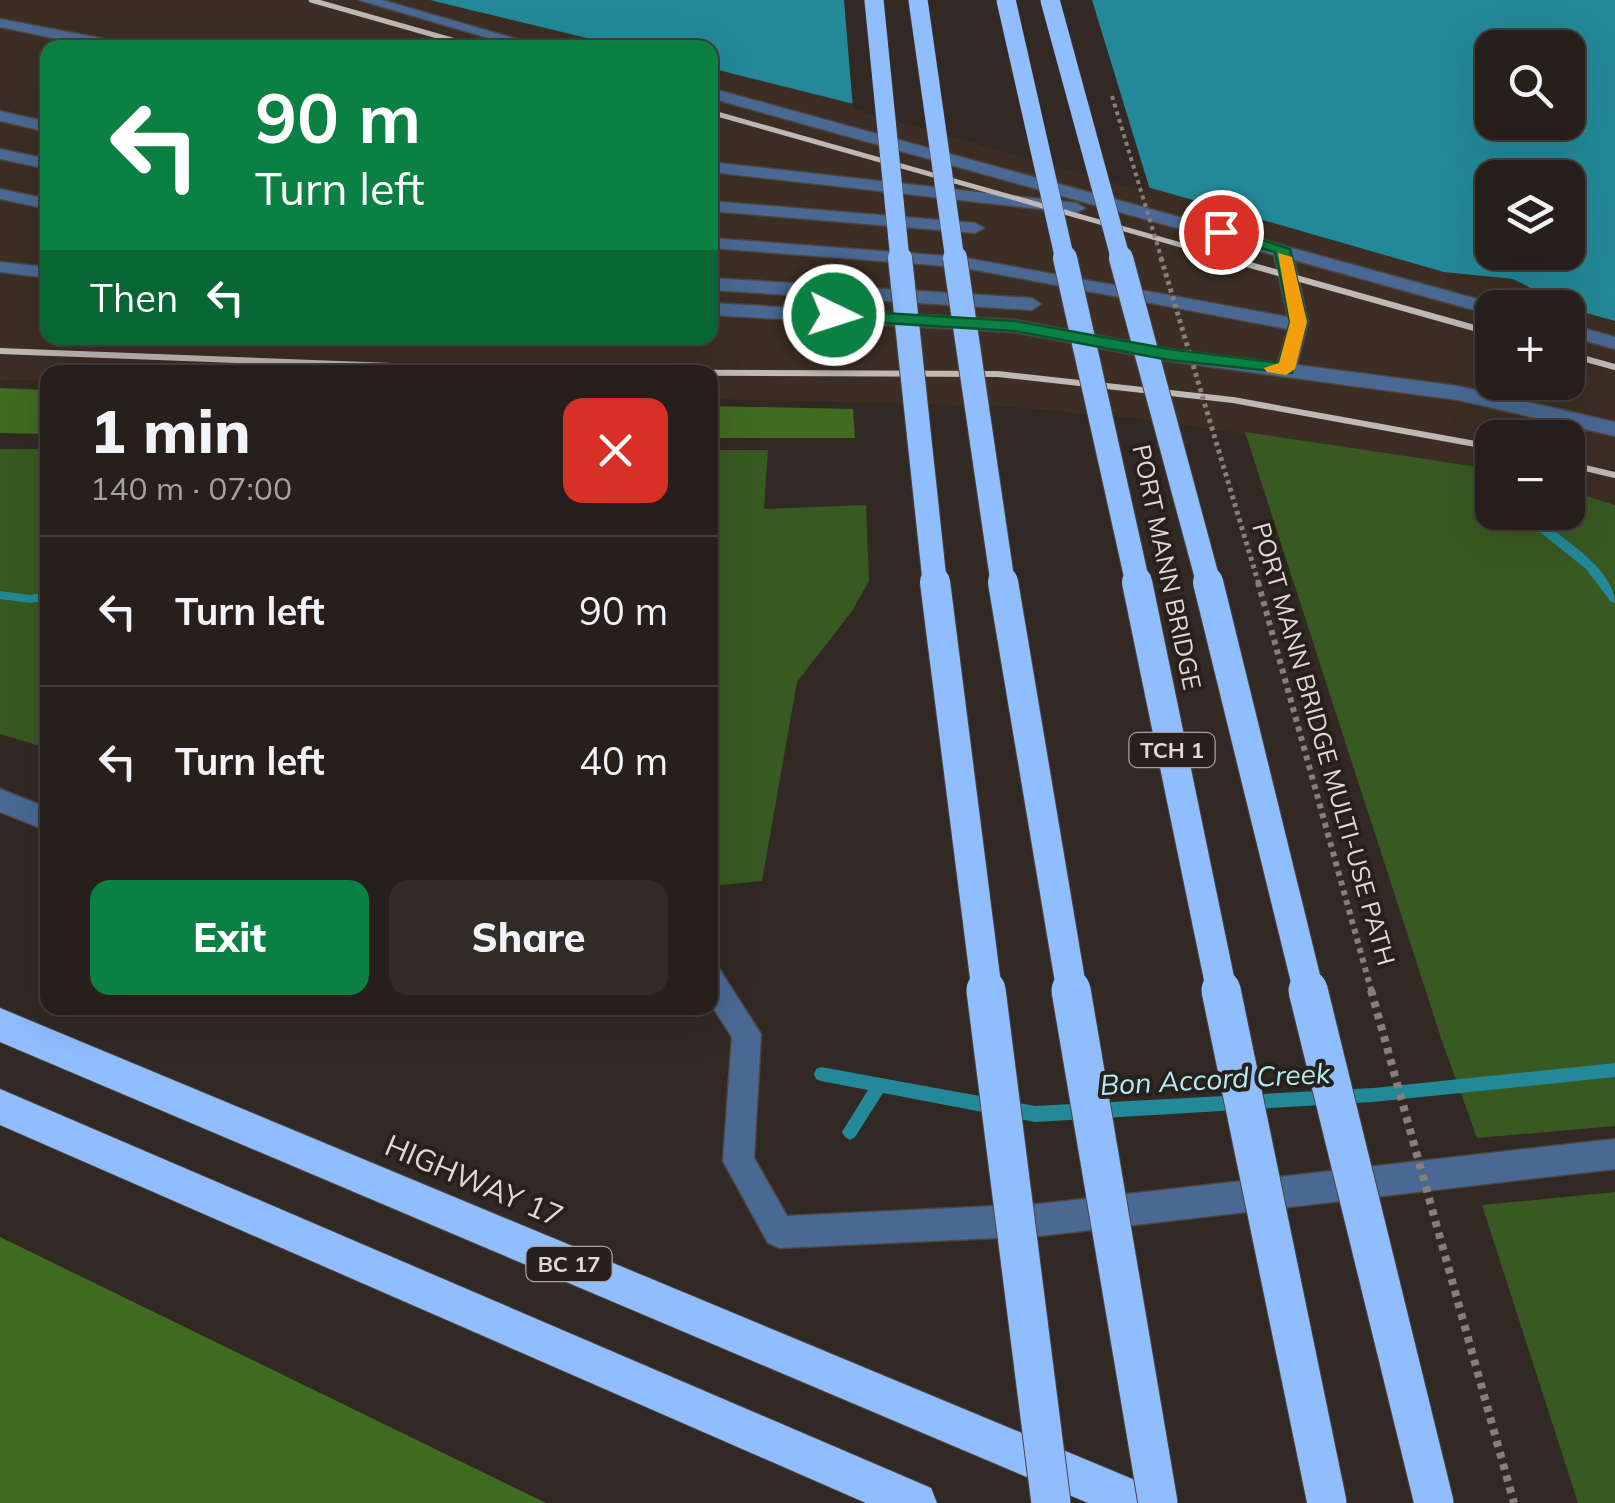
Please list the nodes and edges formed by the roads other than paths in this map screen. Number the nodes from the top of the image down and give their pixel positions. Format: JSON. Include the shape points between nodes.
{"nodes":[{"id":1,"x":366,"y":0,"type":"edge"},
{"id":2,"x":874,"y":0,"type":"edge"},
{"id":3,"x":918,"y":0,"type":"edge"},
{"id":4,"x":1006,"y":0,"type":"edge"},
{"id":5,"x":1050,"y":0,"type":"edge"},
{"id":6,"x":0,"y":23,"type":"edge"},
{"id":7,"x":86,"y":40,"type":"edge"},
{"id":8,"x":513,"y":40,"type":"edge"},
{"id":9,"x":718,"y":95,"type":"edge"},
{"id":10,"x":0,"y":116,"type":"edge"},
{"id":11,"x":40,"y":124,"type":"edge"},
{"id":12,"x":0,"y":154,"type":"edge"},
{"id":13,"x":40,"y":162,"type":"edge"},
{"id":14,"x":718,"y":168,"type":"edge"},
{"id":15,"x":0,"y":194,"type":"edge"},
{"id":16,"x":40,"y":202,"type":"edge"},
{"id":17,"x":718,"y":207,"type":"edge"},
{"id":18,"x":1190,"y":223,"type":"junction"},
{"id":19,"x":975,"y":228,"type":"dead end"},
{"id":20,"x":718,"y":244,"type":"edge"},
{"id":21,"x":1282,"y":249,"type":"junction"},
{"id":22,"x":0,"y":268,"type":"edge"},
{"id":23,"x":40,"y":272,"type":"edge"},
{"id":24,"x":718,"y":284,"type":"edge"},
{"id":25,"x":1032,"y":304,"type":"dead end"},
{"id":26,"x":1475,"y":304,"type":"edge"},
{"id":27,"x":718,"y":309,"type":"edge"},
{"id":28,"x":1298,"y":325,"type":"junction"},
{"id":29,"x":1585,"y":335,"type":"edge"},
{"id":30,"x":1615,"y":344,"type":"edge"},
{"id":31,"x":1286,"y":369,"type":"junction"},
{"id":32,"x":1615,"y":429,"type":"edge"},
{"id":33,"x":0,"y":800,"type":"edge"},
{"id":34,"x":40,"y":817,"type":"edge"},
{"id":35,"x":718,"y":991,"type":"edge"},
{"id":36,"x":0,"y":1025,"type":"edge"},
{"id":37,"x":0,"y":1107,"type":"edge"},
{"id":38,"x":1615,"y":1154,"type":"edge"},
{"id":39,"x":916,"y":1503,"type":"edge"},
{"id":40,"x":1051,"y":1503,"type":"edge"},
{"id":41,"x":1138,"y":1503,"type":"edge"},
{"id":42,"x":1158,"y":1503,"type":"edge"},
{"id":43,"x":1327,"y":1503,"type":"edge"},
{"id":44,"x":1434,"y":1503,"type":"edge"}],
"edges":[{"from":1,"to":8,"type":"lane"},
{"from":2,"to":40,"type":"highway","bridge":true,"via":[[926,514]]},
{"from":3,"to":42,"type":"highway","bridge":true,"via":[[991,514]]},
{"from":4,"to":43,"type":"highway","name":"PORT MANN BRIDGE","number":"TCH 1","bridge":true,"via":[[1123,513]]},
{"from":5,"to":44,"type":"highway","bridge":true,"via":[[1191,513]]},
{"from":6,"to":7,"type":"lane"},
{"from":9,"to":18,"type":"lane"},
{"from":10,"to":11,"type":"lane"},
{"from":12,"to":13,"type":"lane"},
{"from":14,"to":18,"type":"lane"},
{"from":15,"to":16,"type":"lane"},
{"from":17,"to":19,"type":"lane"},
{"from":18,"to":21,"type":"lane"},
{"from":20,"to":28,"type":"lane","via":[[960,262]]},
{"from":21,"to":26,"type":"lane"},
{"from":21,"to":28,"type":"lane"},
{"from":22,"to":23,"type":"lane"},
{"from":24,"to":25,"type":"lane"},
{"from":27,"to":31,"type":"lane","via":[[1015,326]]},
{"from":28,"to":31,"type":"lane"},
{"from":29,"to":30,"type":"lane"},
{"from":31,"to":32,"type":"lane","via":[[1458,394]]},
{"from":33,"to":34,"type":"lane"},
{"from":35,"to":38,"type":"lane","via":[[748,1034],[738,1161],[779,1232],[1039,1220]]},
{"from":36,"to":41,"type":"highway","name":"HIGHWAY 17","number":"BC 17"},
{"from":37,"to":39,"type":"highway"}]}
